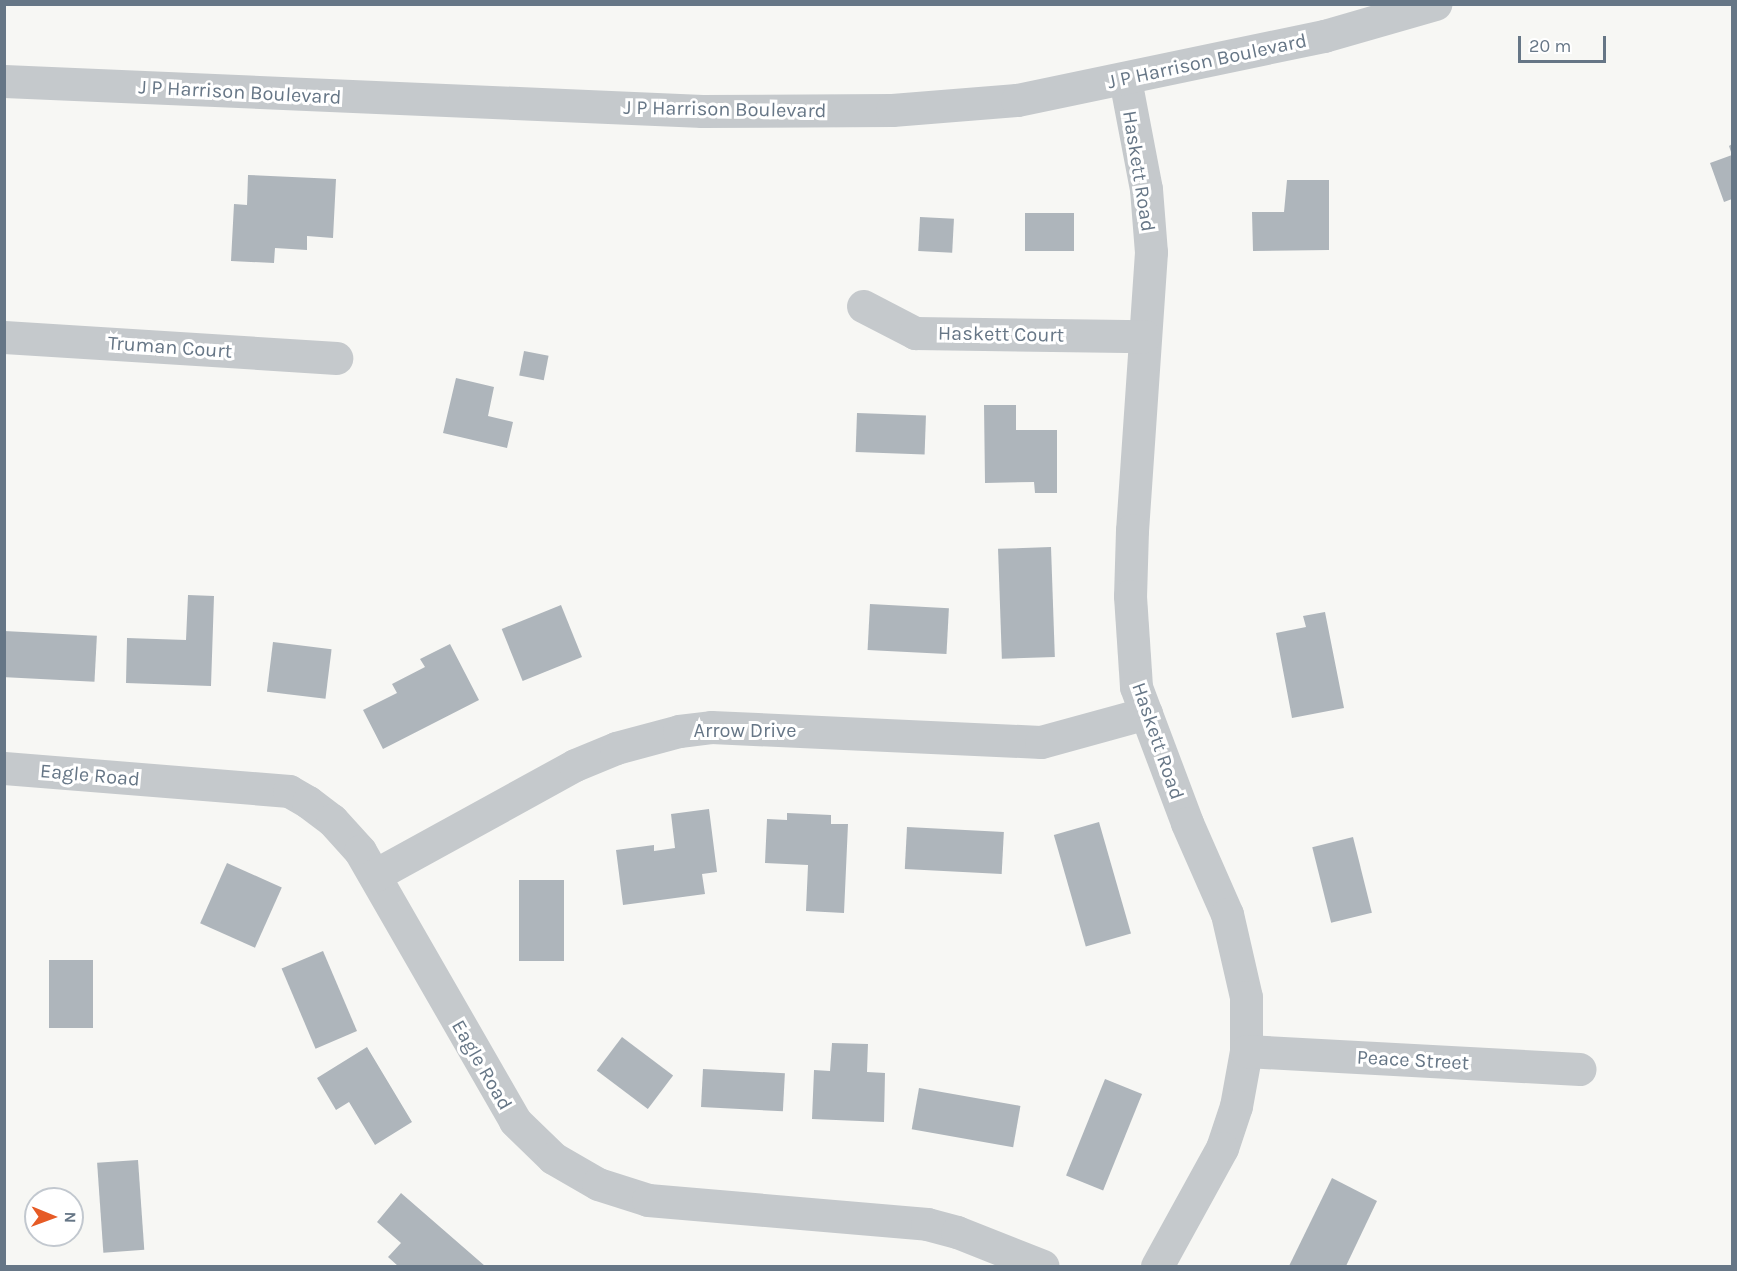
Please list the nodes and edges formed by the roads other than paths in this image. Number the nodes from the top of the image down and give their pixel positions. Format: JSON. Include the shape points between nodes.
{"nodes":[{"id":1,"x":1435,"y":4,"type":"edge"},
{"id":2,"x":1125,"y":79,"type":"junction"},
{"id":3,"x":4,"y":81,"type":"edge"},
{"id":4,"x":863,"y":306,"type":"dead end"},
{"id":5,"x":1144,"y":336,"type":"junction"},
{"id":6,"x":4,"y":337,"type":"edge"},
{"id":7,"x":336,"y":358,"type":"dead end"},
{"id":8,"x":1146,"y":713,"type":"junction"},
{"id":9,"x":4,"y":768,"type":"edge"},
{"id":10,"x":375,"y":876,"type":"junction"},
{"id":11,"x":1246,"y":1051,"type":"junction"},
{"id":12,"x":1580,"y":1069,"type":"dead end"},
{"id":13,"x":1043,"y":1266,"type":"edge"},
{"id":14,"x":1157,"y":1266,"type":"edge"}],
"edges":[{"from":1,"to":2,"type":"street","name":"J P Harrison Boulevard","via":[[1324,36]]},
{"from":2,"to":3,"type":"street","name":"J P Harrison Boulevard","via":[[1017,100],[892,110],[702,111]]},
{"from":2,"to":5,"type":"street","name":"Haskett Road","via":[[1146,189],[1151,252]]},
{"from":4,"to":5,"type":"street","name":"Haskett Court","via":[[915,333]]},
{"from":5,"to":8,"type":"street","name":"Haskett Road","via":[[1130,597],[1136,687]]},
{"from":6,"to":7,"type":"street","name":"Truman Court"},
{"from":8,"to":10,"type":"street","name":"Arrow Drive","via":[[1041,742],[711,727],[680,730],[616,748],[575,765]]},
{"from":8,"to":11,"type":"street","name":"Haskett Road","via":[[1187,823],[1227,914],[1239,954],[1246,998]]},
{"from":9,"to":10,"type":"street","name":"Eagle Road","via":[[289,791],[340,827]]},
{"from":10,"to":13,"type":"street","name":"Eagle Road","via":[[515,1121],[553,1158],[575,1172],[648,1200],[927,1224]]},
{"from":11,"to":12,"type":"street","name":"Peace Street"},
{"from":11,"to":14,"type":"street","name":"Haskett Road","via":[[1236,1106],[1222,1148]]}]}
